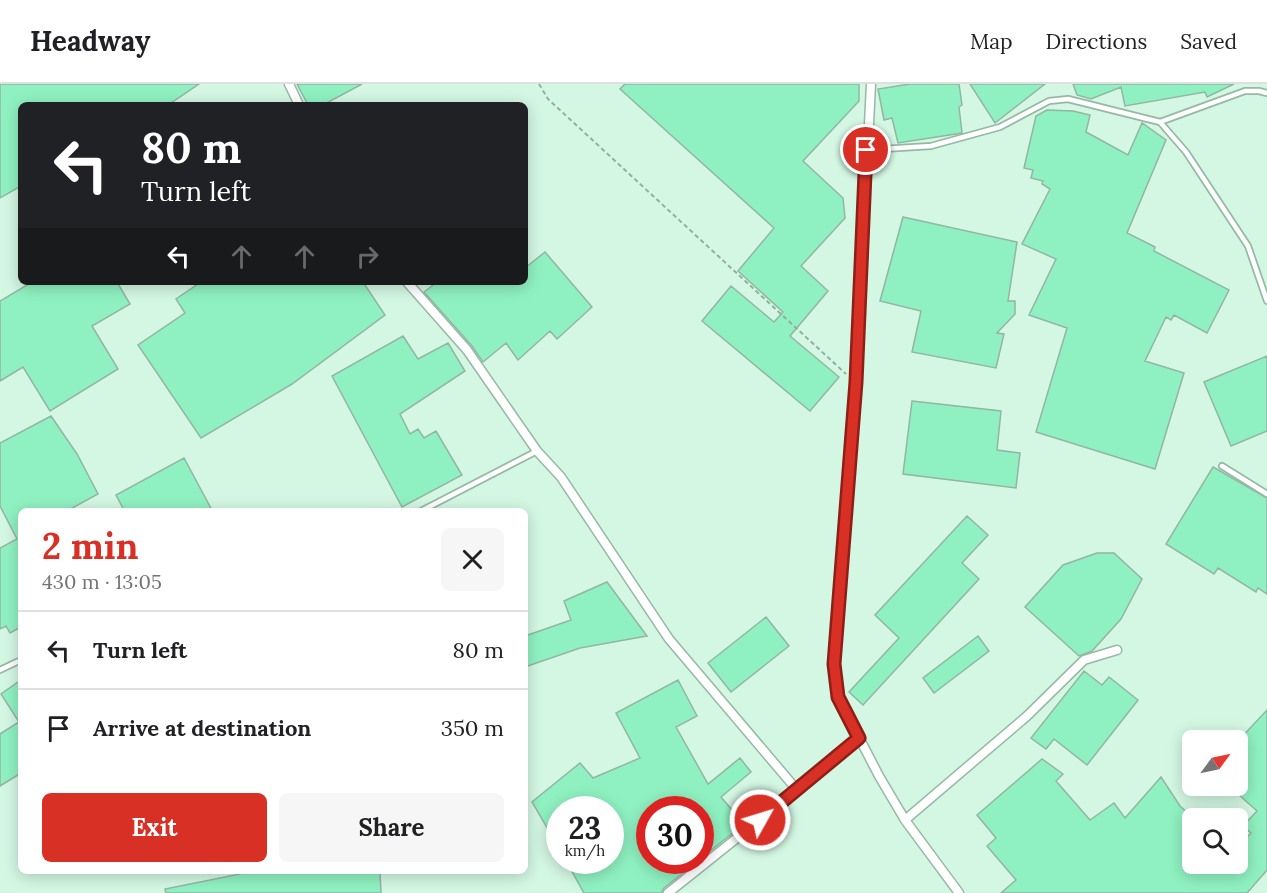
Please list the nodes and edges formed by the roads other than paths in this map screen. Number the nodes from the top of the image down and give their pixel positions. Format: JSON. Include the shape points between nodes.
{"nodes":[{"id":1,"x":289,"y":84,"type":"edge"},
{"id":2,"x":871,"y":84,"type":"edge"},
{"id":3,"x":1267,"y":93,"type":"edge"},
{"id":4,"x":298,"y":102,"type":"edge"},
{"id":5,"x":1160,"y":122,"type":"junction"},
{"id":6,"x":866,"y":150,"type":"junction"},
{"id":7,"x":410,"y":285,"type":"edge"},
{"id":8,"x":1267,"y":301,"type":"edge"},
{"id":9,"x":537,"y":451,"type":"junction"},
{"id":10,"x":1222,"y":466,"type":"dead end"},
{"id":11,"x":1267,"y":494,"type":"edge"},
{"id":12,"x":427,"y":508,"type":"edge"},
{"id":13,"x":1117,"y":650,"type":"dead end"},
{"id":14,"x":18,"y":661,"type":"edge"},
{"id":15,"x":0,"y":670,"type":"edge"},
{"id":16,"x":859,"y":738,"type":"junction"},
{"id":17,"x":797,"y":790,"type":"junction"},
{"id":18,"x":905,"y":820,"type":"junction"},
{"id":19,"x":668,"y":893,"type":"edge"},
{"id":20,"x":959,"y":893,"type":"edge"}],
"edges":[{"from":1,"to":4,"type":"street"},
{"from":2,"to":6,"type":"street"},
{"from":3,"to":5,"type":"lane","via":[[1245,91]]},
{"from":5,"to":6,"type":"lane","via":[[1068,99],[1049,101],[1000,128],[931,146]]},
{"from":5,"to":8,"type":"lane","via":[[1186,152],[1248,246]]},
{"from":6,"to":16,"type":"street","via":[[856,382],[834,664],[838,697]]},
{"from":7,"to":9,"type":"street","via":[[467,350]]},
{"from":9,"to":12,"type":"lane"},
{"from":9,"to":17,"type":"street","via":[[561,477],[669,639]]},
{"from":10,"to":11,"type":"lane"},
{"from":13,"to":18,"type":"street","via":[[1084,660],[1027,716]]},
{"from":14,"to":15,"type":"lane"},
{"from":16,"to":17,"type":"street"},
{"from":16,"to":18,"type":"street"},
{"from":17,"to":19,"type":"street"},
{"from":18,"to":20,"type":"street"}]}
